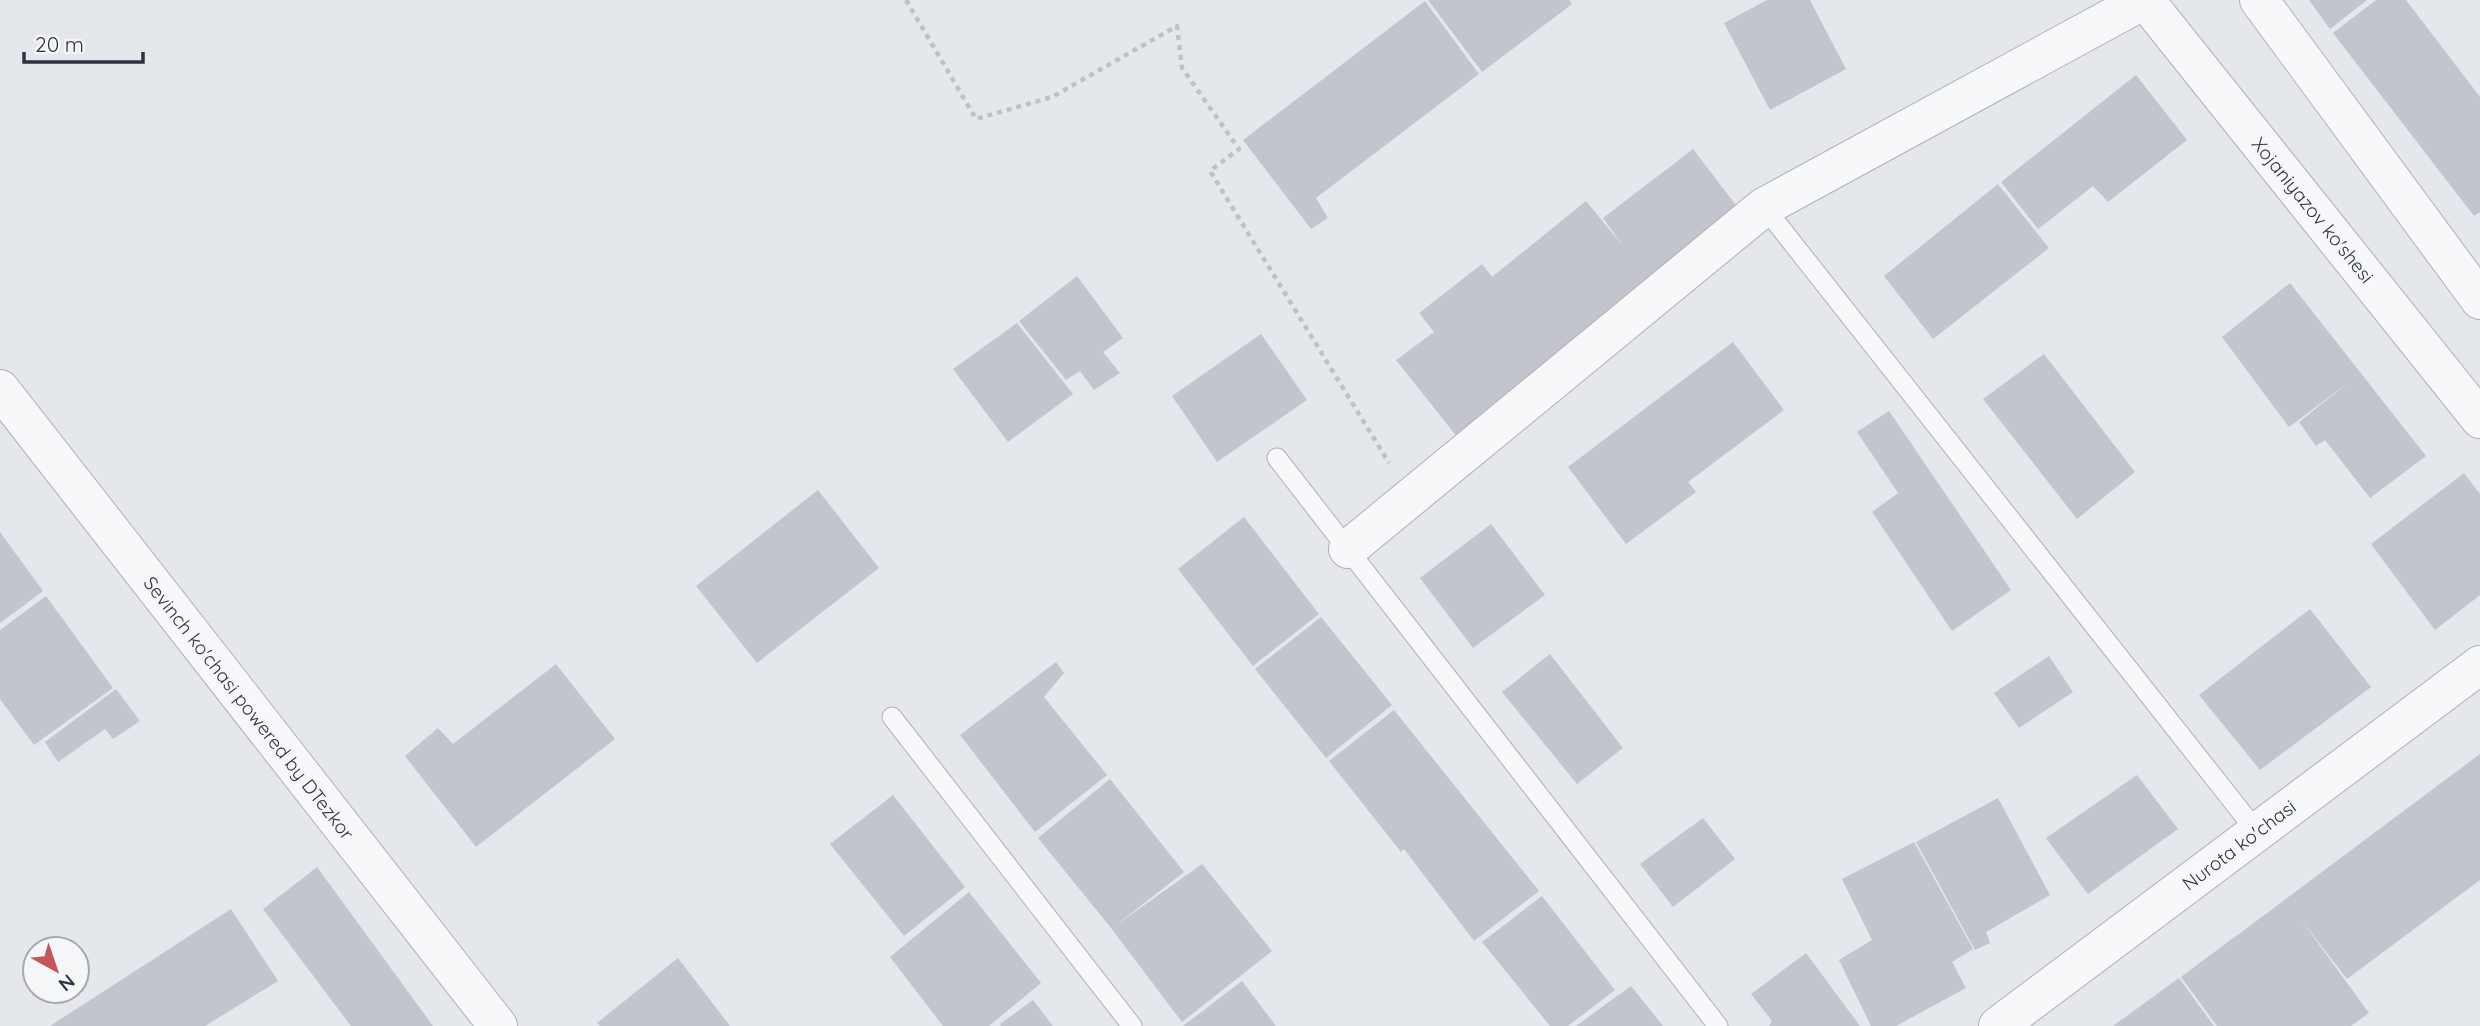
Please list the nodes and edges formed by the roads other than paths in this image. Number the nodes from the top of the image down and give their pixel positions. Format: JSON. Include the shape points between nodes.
{"nodes":[{"id":1,"x":2145,"y":0,"type":"edge"},
{"id":2,"x":2259,"y":0,"type":"edge"},
{"id":3,"x":1764,"y":207,"type":"junction"},
{"id":4,"x":2480,"y":300,"type":"edge"},
{"id":5,"x":0,"y":389,"type":"edge"},
{"id":6,"x":2480,"y":419,"type":"edge"},
{"id":7,"x":1277,"y":458,"type":"dead end"},
{"id":8,"x":1348,"y":549,"type":"junction"},
{"id":9,"x":2480,"y":665,"type":"edge"},
{"id":10,"x":892,"y":718,"type":"dead end"},
{"id":11,"x":2258,"y":832,"type":"junction"},
{"id":12,"x":498,"y":1026,"type":"edge"},
{"id":13,"x":1132,"y":1026,"type":"edge"},
{"id":14,"x":1718,"y":1026,"type":"edge"},
{"id":15,"x":1998,"y":1026,"type":"edge"}],
"edges":[{"from":1,"to":3,"type":"street"},
{"from":1,"to":6,"type":"street","name":"Xojaniyazov ko'shesi"},
{"from":2,"to":4,"type":"street"},
{"from":3,"to":8,"type":"street"},
{"from":3,"to":11,"type":"lane"},
{"from":5,"to":12,"type":"street","name":"Sevinch ko'chasi powered by DTezkor"},
{"from":7,"to":8,"type":"lane"},
{"from":8,"to":14,"type":"lane"},
{"from":9,"to":11,"type":"street","name":"Nurota ko'chasi"},
{"from":10,"to":13,"type":"lane"},
{"from":11,"to":15,"type":"street","name":"Nurota ko'chasi"}]}
